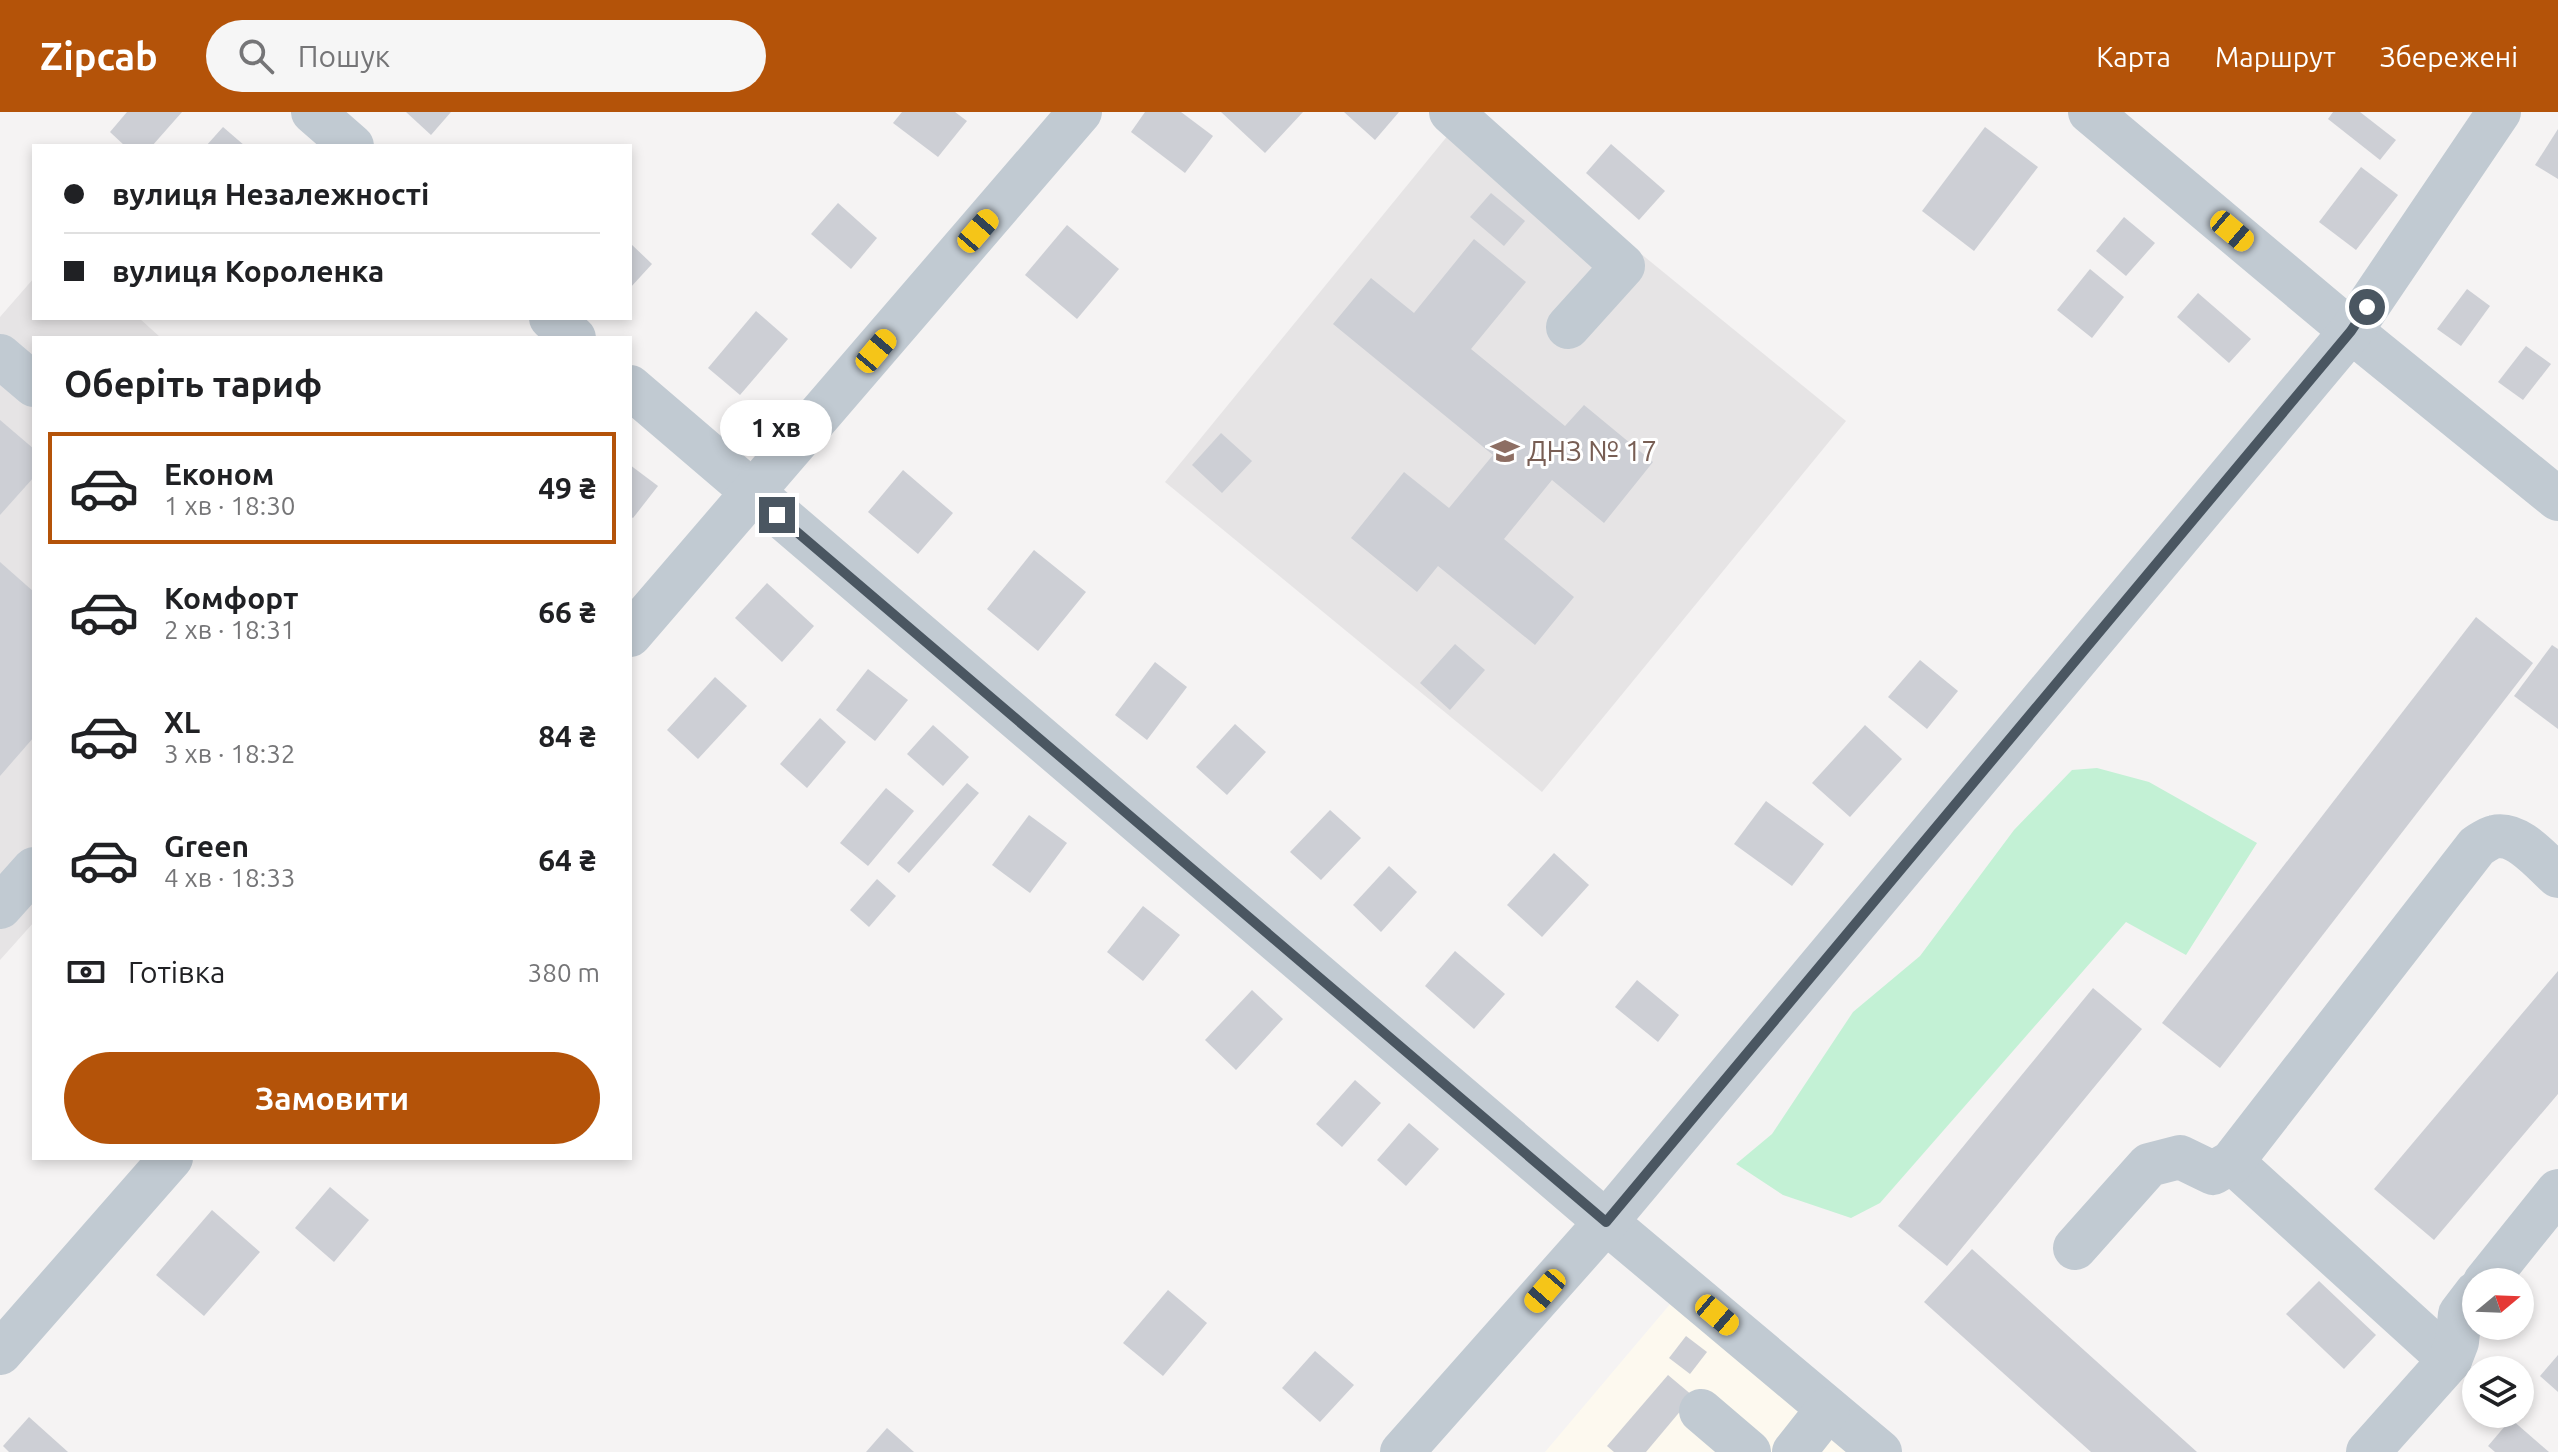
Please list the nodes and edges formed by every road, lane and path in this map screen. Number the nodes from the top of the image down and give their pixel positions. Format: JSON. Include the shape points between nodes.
{"nodes":[{"id":1,"x":313,"y":112,"type":"edge"},
{"id":2,"x":1080,"y":112,"type":"edge"},
{"id":3,"x":1451,"y":112,"type":"edge"},
{"id":4,"x":2090,"y":112,"type":"edge"},
{"id":5,"x":2499,"y":112,"type":"edge"},
{"id":6,"x":350,"y":144,"type":"edge"},
{"id":7,"x":553,"y":320,"type":"edge"},
{"id":8,"x":1568,"y":327,"type":"dead end"},
{"id":9,"x":2351,"y":331,"type":"junction"},
{"id":10,"x":572,"y":336,"type":"edge"},
{"id":11,"x":0,"y":356,"type":"edge"},
{"id":12,"x":32,"y":383,"type":"edge"},
{"id":13,"x":632,"y":389,"type":"edge"},
{"id":14,"x":754,"y":494,"type":"junction"},
{"id":15,"x":2558,"y":499,"type":"edge"},
{"id":16,"x":632,"y":633,"type":"edge"},
{"id":17,"x":32,"y":871,"type":"edge"},
{"id":18,"x":2558,"y":876,"type":"edge"},
{"id":19,"x":0,"y":907,"type":"edge"},
{"id":20,"x":169,"y":1160,"type":"edge"},
{"id":21,"x":2232,"y":1162,"type":"junction"},
{"id":22,"x":2558,"y":1191,"type":"edge"},
{"id":23,"x":1606,"y":1222,"type":"junction"},
{"id":24,"x":2075,"y":1248,"type":"dead end"},
{"id":25,"x":2496,"y":1268,"type":"edge"},
{"id":26,"x":2462,"y":1311,"type":"edge"},
{"id":27,"x":0,"y":1353,"type":"edge"},
{"id":28,"x":2450,"y":1360,"type":"junction"},
{"id":29,"x":1828,"y":1409,"type":"junction"},
{"id":30,"x":1701,"y":1411,"type":"dead end"},
{"id":31,"x":1402,"y":1452,"type":"edge"},
{"id":32,"x":1749,"y":1452,"type":"edge"},
{"id":33,"x":1794,"y":1452,"type":"edge"},
{"id":34,"x":1880,"y":1452,"type":"edge"},
{"id":35,"x":2368,"y":1452,"type":"edge"}],
"edges":[{"from":1,"to":6,"type":"street"},
{"from":2,"to":14,"type":"street"},
{"from":3,"to":8,"type":"street","via":[[1623,266]]},
{"from":4,"to":9,"type":"street"},
{"from":5,"to":9,"type":"street"},
{"from":7,"to":10,"type":"street"},
{"from":9,"to":15,"type":"street"},
{"from":9,"to":23,"type":"street"},
{"from":11,"to":12,"type":"street"},
{"from":13,"to":14,"type":"street"},
{"from":14,"to":16,"type":"street"},
{"from":14,"to":23,"type":"street"},
{"from":17,"to":19,"type":"street"},
{"from":18,"to":21,"type":"street","via":[[2506,836],[2477,846]]},
{"from":20,"to":27,"type":"street"},
{"from":21,"to":24,"type":"street","via":[[2213,1173],[2180,1157],[2149,1165]]},
{"from":21,"to":28,"type":"street"},
{"from":22,"to":25,"type":"street"},
{"from":23,"to":29,"type":"street"},
{"from":23,"to":31,"type":"street"},
{"from":26,"to":28,"type":"street"},
{"from":28,"to":35,"type":"street"},
{"from":29,"to":33,"type":"street"},
{"from":29,"to":34,"type":"street"},
{"from":30,"to":32,"type":"street"}]}
